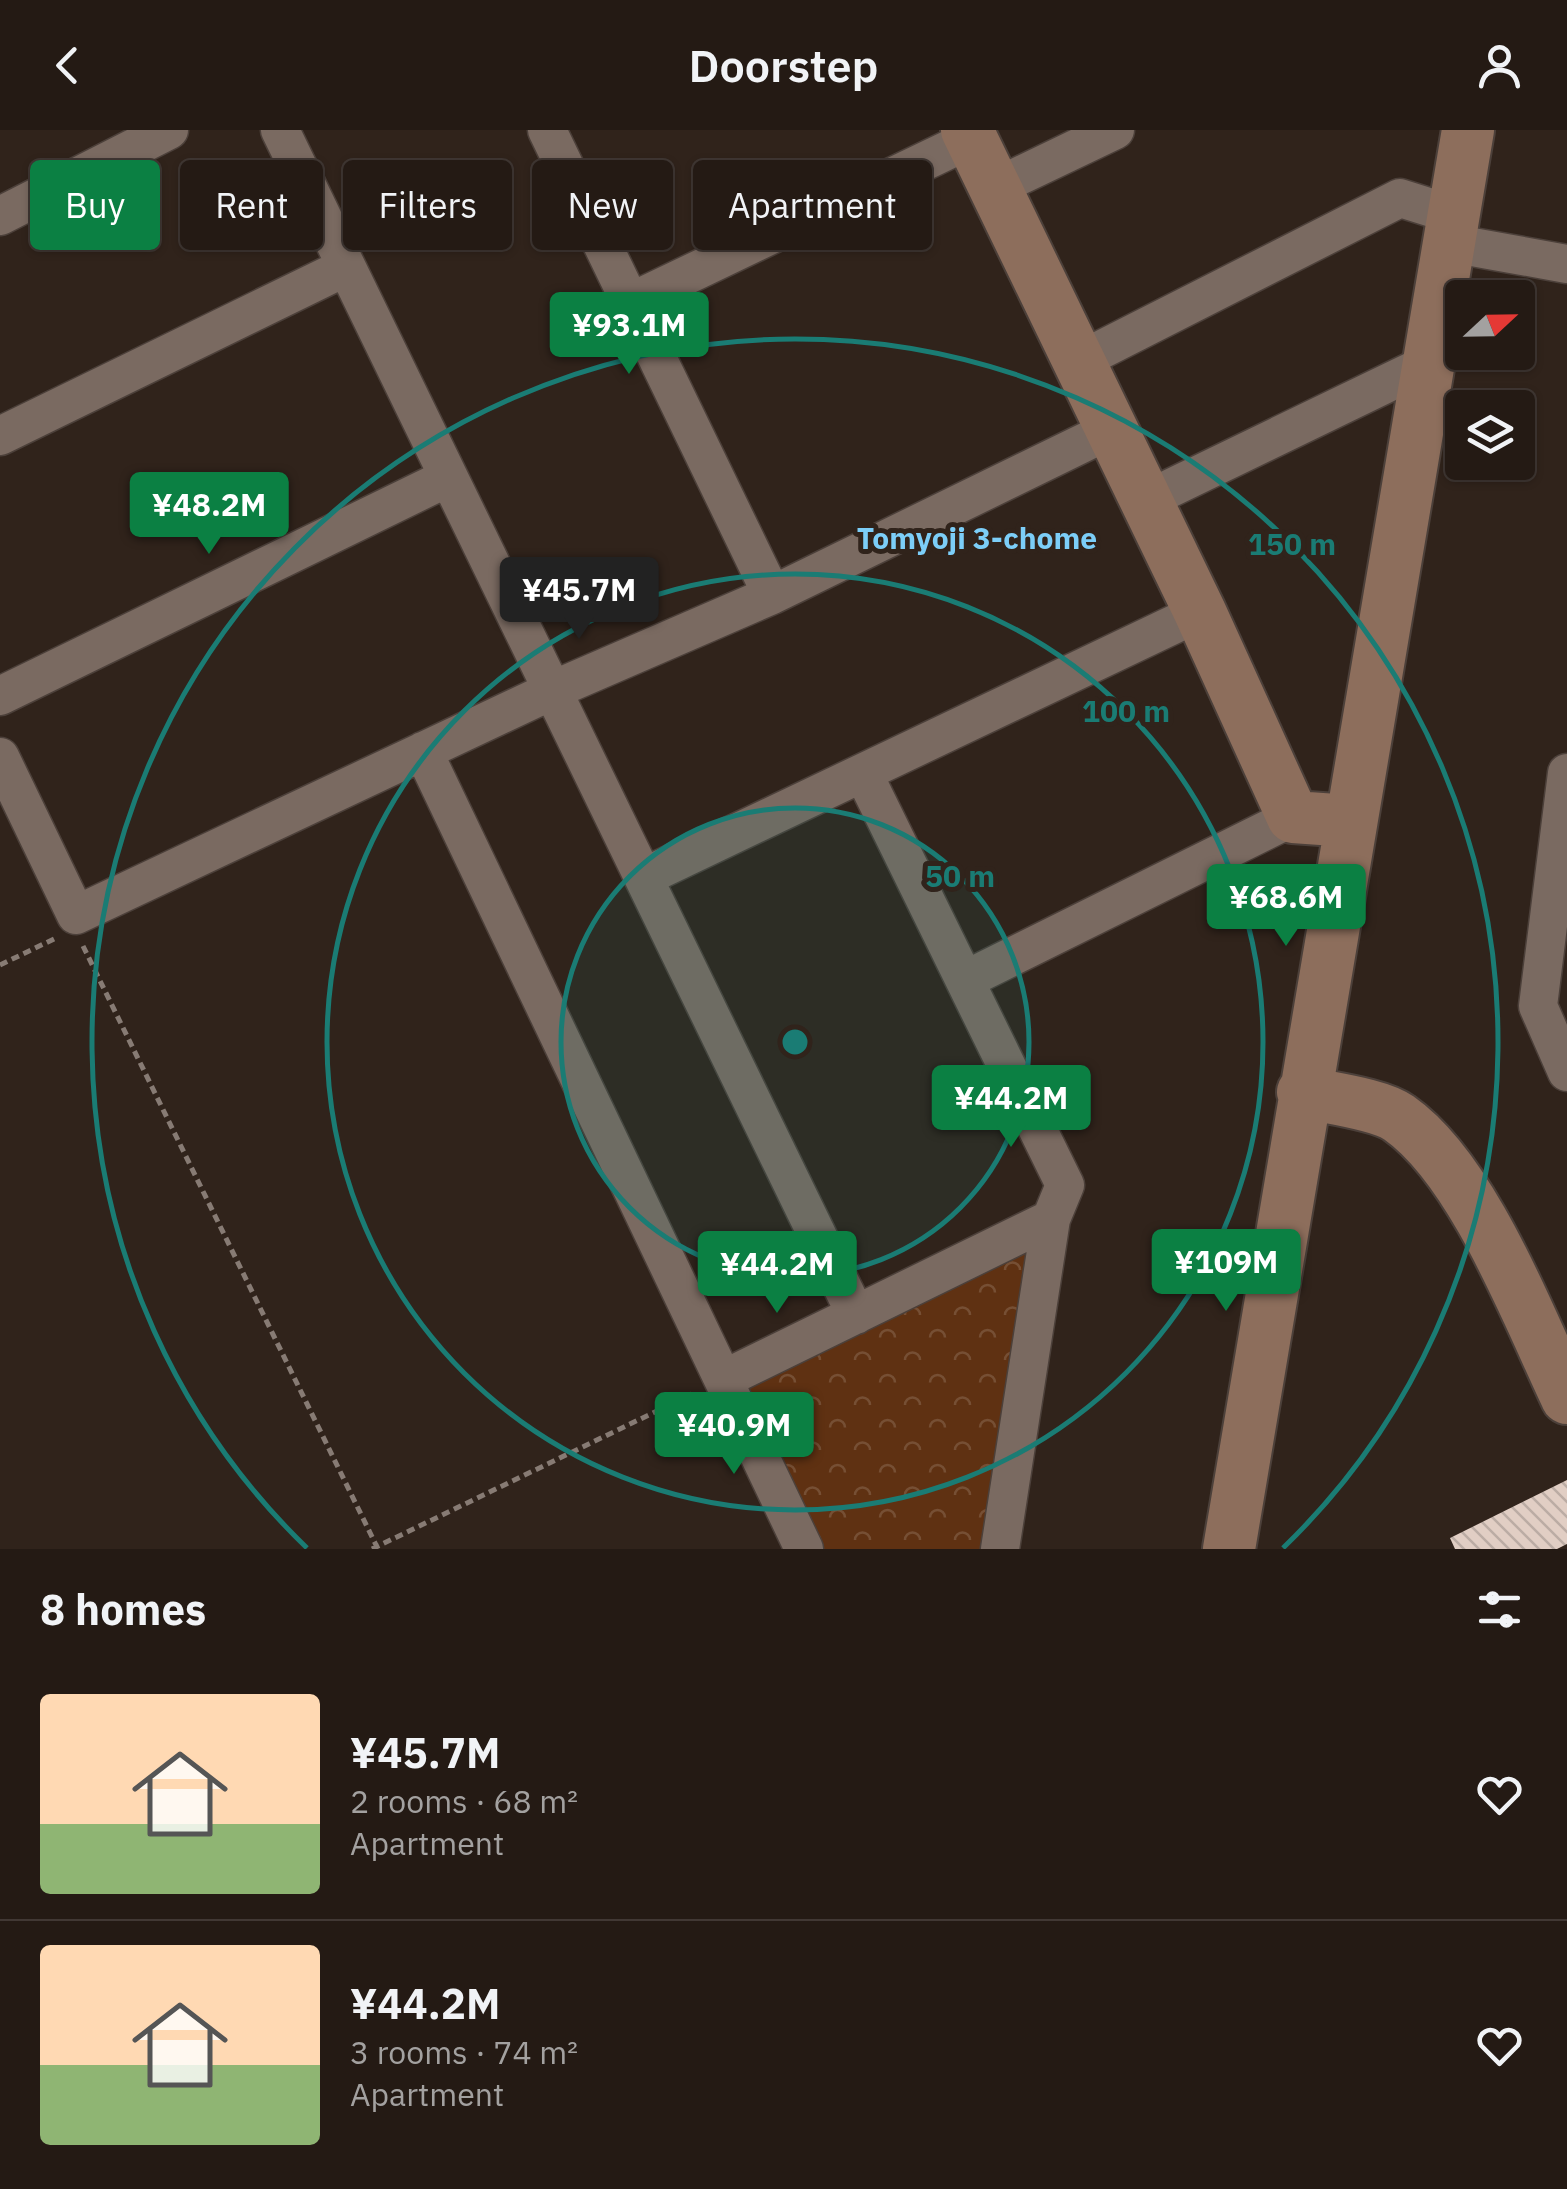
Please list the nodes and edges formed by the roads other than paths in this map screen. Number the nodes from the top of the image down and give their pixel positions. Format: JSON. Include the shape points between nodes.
{"nodes":[{"id":1,"x":169,"y":130,"type":"edge"},
{"id":2,"x":280,"y":130,"type":"edge"},
{"id":3,"x":1115,"y":130,"type":"edge"},
{"id":4,"x":1468,"y":130,"type":"edge"},
{"id":5,"x":550,"y":131,"type":"edge"},
{"id":6,"x":969,"y":135,"type":"edge"},
{"id":7,"x":128,"y":139,"type":"edge"},
{"id":8,"x":994,"y":188,"type":"junction"},
{"id":9,"x":0,"y":216,"type":"edge"},
{"id":10,"x":1452,"y":229,"type":"junction"},
{"id":11,"x":1567,"y":264,"type":"edge"},
{"id":12,"x":346,"y":267,"type":"junction"},
{"id":13,"x":631,"y":302,"type":"junction"},
{"id":14,"x":1079,"y":361,"type":"junction"},
{"id":15,"x":1429,"y":363,"type":"junction"},
{"id":16,"x":1112,"y":428,"type":"junction"},
{"id":17,"x":0,"y":436,"type":"edge"},
{"id":18,"x":447,"y":478,"type":"junction"},
{"id":19,"x":1146,"y":500,"type":"junction"},
{"id":20,"x":772,"y":595,"type":"junction"},
{"id":21,"x":1200,"y":612,"type":"junction"},
{"id":22,"x":552,"y":690,"type":"junction"},
{"id":23,"x":0,"y":696,"type":"edge"},
{"id":24,"x":423,"y":751,"type":"junction"},
{"id":25,"x":0,"y":757,"type":"edge"},
{"id":26,"x":863,"y":773,"type":"junction"},
{"id":27,"x":1567,"y":774,"type":"edge"},
{"id":28,"x":1293,"y":817,"type":"junction"},
{"id":29,"x":1350,"y":821,"type":"junction"},
{"id":30,"x":644,"y":877,"type":"junction"},
{"id":31,"x":964,"y":980,"type":"junction"},
{"id":32,"x":1567,"y":1072,"type":"edge"},
{"id":33,"x":1304,"y":1092,"type":"junction"},
{"id":34,"x":1051,"y":1219,"type":"junction"},
{"id":35,"x":856,"y":1315,"type":"junction"},
{"id":36,"x":1553,"y":1330,"type":"edge"},
{"id":37,"x":726,"y":1378,"type":"junction"},
{"id":38,"x":1567,"y":1398,"type":"edge"},
{"id":39,"x":804,"y":1549,"type":"edge"},
{"id":40,"x":1000,"y":1549,"type":"edge"},
{"id":41,"x":1229,"y":1549,"type":"edge"}],
"edges":[{"from":1,"to":7,"type":"street"},
{"from":2,"to":12,"type":"street"},
{"from":3,"to":8,"type":"street"},
{"from":4,"to":10,"type":"street"},
{"from":5,"to":13,"type":"street"},
{"from":6,"to":8,"type":"street"},
{"from":6,"to":13,"type":"street"},
{"from":7,"to":9,"type":"street"},
{"from":8,"to":14,"type":"street"},
{"from":10,"to":11,"type":"street"},
{"from":10,"to":14,"type":"street","via":[[1400,198]]},
{"from":10,"to":15,"type":"street"},
{"from":12,"to":17,"type":"street"},
{"from":12,"to":18,"type":"street"},
{"from":13,"to":20,"type":"street"},
{"from":14,"to":16,"type":"street"},
{"from":15,"to":19,"type":"street"},
{"from":15,"to":29,"type":"street"},
{"from":16,"to":19,"type":"street"},
{"from":16,"to":20,"type":"street"},
{"from":18,"to":22,"type":"street"},
{"from":18,"to":23,"type":"street"},
{"from":19,"to":21,"type":"street"},
{"from":20,"to":22,"type":"street"},
{"from":21,"to":26,"type":"street"},
{"from":21,"to":28,"type":"street"},
{"from":22,"to":24,"type":"street"},
{"from":22,"to":30,"type":"street"},
{"from":24,"to":25,"type":"street","via":[[76,922]]},
{"from":24,"to":37,"type":"street"},
{"from":26,"to":30,"type":"street"},
{"from":26,"to":31,"type":"street"},
{"from":27,"to":32,"type":"street","via":[[1538,1006]]},
{"from":28,"to":29,"type":"street"},
{"from":28,"to":31,"type":"street"},
{"from":29,"to":33,"type":"street"},
{"from":30,"to":35,"type":"street"},
{"from":31,"to":34,"type":"street","via":[[1066,1185]]},
{"from":33,"to":36,"type":"street","via":[[1396,1115],[1434,1150]]},
{"from":33,"to":41,"type":"street"},
{"from":34,"to":35,"type":"street"},
{"from":34,"to":40,"type":"street"},
{"from":35,"to":37,"type":"street"},
{"from":36,"to":38,"type":"street"},
{"from":37,"to":39,"type":"street"}]}
